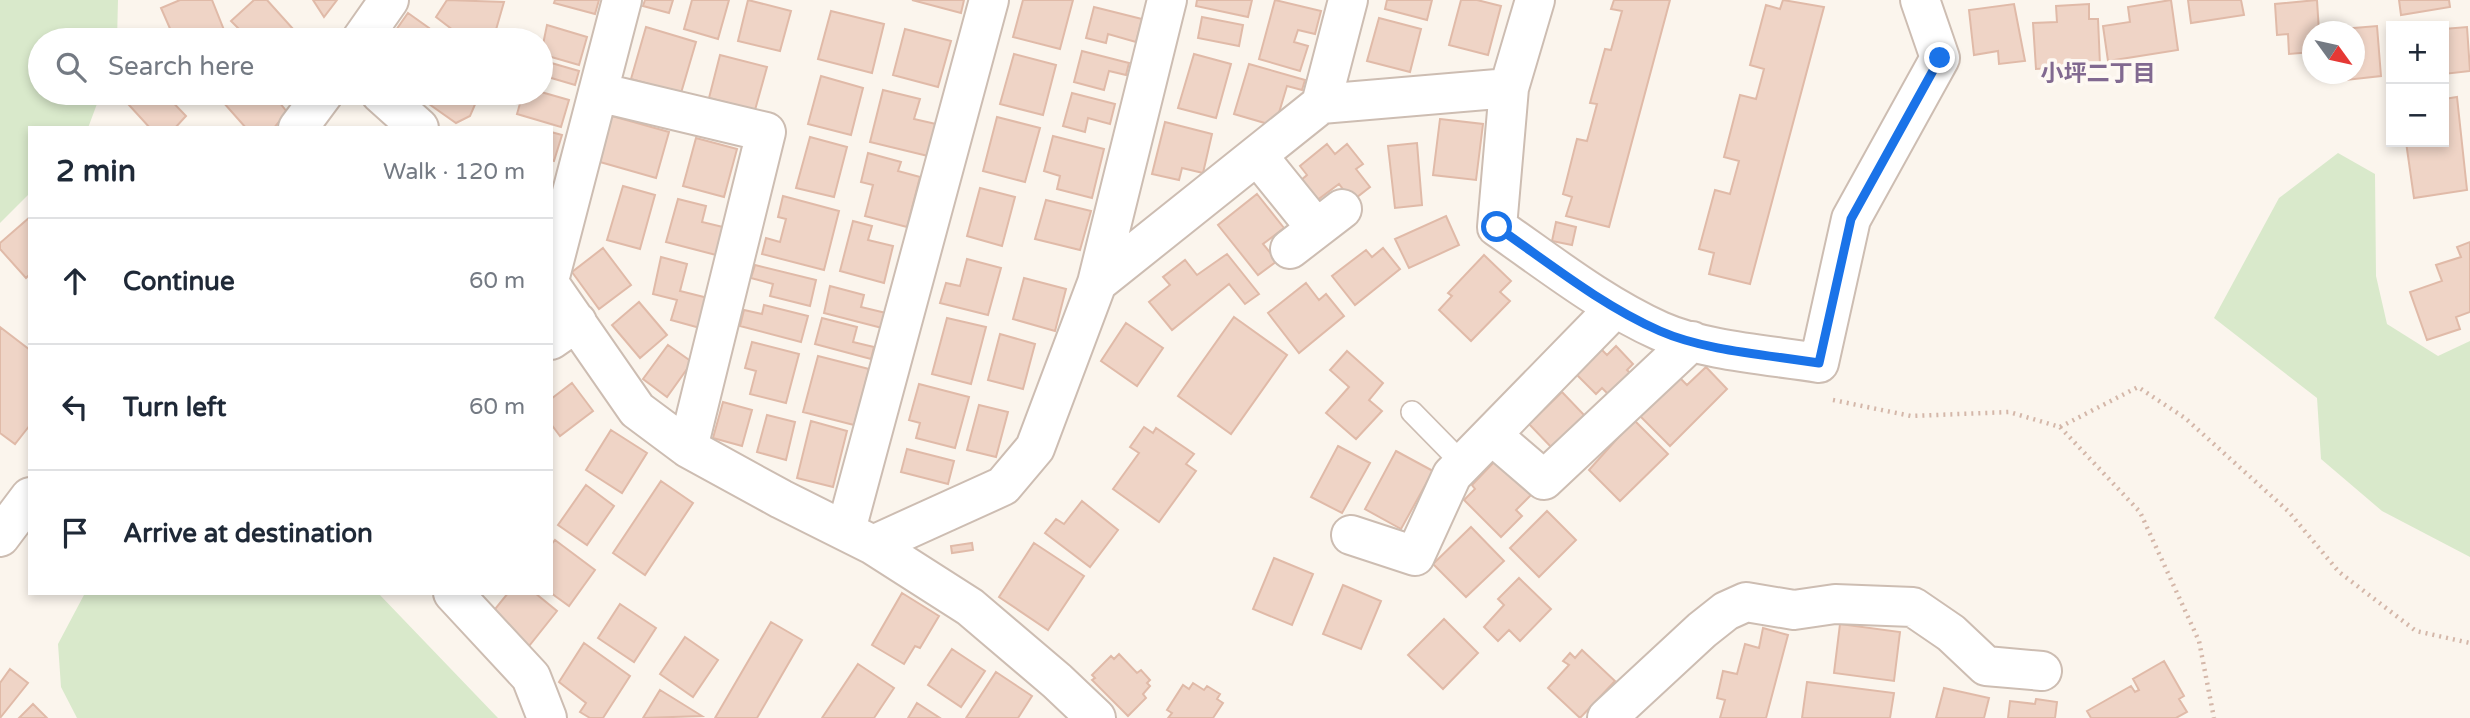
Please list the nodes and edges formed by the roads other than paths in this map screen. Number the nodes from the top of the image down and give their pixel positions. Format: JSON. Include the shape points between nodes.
{"nodes":[{"id":1,"x":389,"y":0,"type":"edge"},
{"id":2,"x":622,"y":0,"type":"edge"},
{"id":3,"x":989,"y":0,"type":"edge"},
{"id":4,"x":1167,"y":0,"type":"edge"},
{"id":5,"x":1348,"y":0,"type":"edge"},
{"id":6,"x":1535,"y":0,"type":"edge"},
{"id":7,"x":1920,"y":0,"type":"edge"},
{"id":8,"x":369,"y":28,"type":"edge"},
{"id":9,"x":1509,"y":88,"type":"junction"},
{"id":10,"x":598,"y":92,"type":"junction"},
{"id":11,"x":1321,"y":104,"type":"junction"},
{"id":12,"x":315,"y":105,"type":"edge"},
{"id":13,"x":393,"y":105,"type":"edge"},
{"id":14,"x":299,"y":126,"type":"edge"},
{"id":15,"x":417,"y":126,"type":"edge"},
{"id":16,"x":1257,"y":155,"type":"junction"},
{"id":17,"x":1316,"y":229,"type":"dead end"},
{"id":18,"x":553,"y":265,"type":"edge"},
{"id":19,"x":1097,"y":283,"type":"junction"},
{"id":20,"x":553,"y":293,"type":"edge"},
{"id":21,"x":1615,"y":308,"type":"junction"},
{"id":22,"x":564,"y":331,"type":"edge"},
{"id":23,"x":1692,"y":341,"type":"junction"},
{"id":24,"x":1412,"y":412,"type":"dead end"},
{"id":25,"x":1493,"y":436,"type":"junction"},
{"id":26,"x":688,"y":447,"type":"junction"},
{"id":27,"x":1463,"y":464,"type":"junction"},
{"id":28,"x":28,"y":500,"type":"edge"},
{"id":29,"x":1351,"y":535,"type":"dead end"},
{"id":30,"x":0,"y":537,"type":"edge"},
{"id":31,"x":860,"y":537,"type":"junction"},
{"id":32,"x":455,"y":595,"type":"edge"},
{"id":33,"x":2042,"y":671,"type":"dead end"},
{"id":34,"x":547,"y":718,"type":"edge"},
{"id":35,"x":1096,"y":718,"type":"edge"},
{"id":36,"x":1606,"y":718,"type":"edge"}],
"edges":[{"from":1,"to":8,"type":"street"},
{"from":2,"to":10,"type":"street"},
{"from":3,"to":31,"type":"street"},
{"from":4,"to":19,"type":"street"},
{"from":5,"to":11,"type":"street"},
{"from":6,"to":9,"type":"street"},
{"from":7,"to":23,"type":"street","via":[[1940,58],[1851,219],[1819,363]]},
{"from":9,"to":11,"type":"street"},
{"from":9,"to":21,"type":"street","via":[[1497,227]]},
{"from":10,"to":18,"type":"street"},
{"from":10,"to":26,"type":"street","via":[[765,132]]},
{"from":11,"to":16,"type":"street"},
{"from":12,"to":14,"type":"street"},
{"from":13,"to":15,"type":"street"},
{"from":16,"to":17,"type":"street"},
{"from":16,"to":19,"type":"street"},
{"from":19,"to":31,"type":"street","via":[[1035,448],[1003,486]]},
{"from":20,"to":22,"type":"street"},
{"from":21,"to":23,"type":"street","via":[[1661,332]]},
{"from":21,"to":25,"type":"street","via":[[1504,418]]},
{"from":22,"to":26,"type":"street","via":[[637,410]]},
{"from":23,"to":25,"type":"street","via":[[1544,480]]},
{"from":24,"to":27,"type":"lane"},
{"from":25,"to":27,"type":"street"},
{"from":26,"to":31,"type":"street"},
{"from":27,"to":29,"type":"street","via":[[1452,475],[1415,556]]},
{"from":28,"to":30,"type":"street"},
{"from":31,"to":35,"type":"street","via":[[970,607]]},
{"from":32,"to":34,"type":"street","via":[[531,677]]},
{"from":33,"to":36,"type":"street","via":[[1986,667],[1951,633],[1913,607],[1835,604],[1794,610],[1746,602],[1702,630]]}]}
